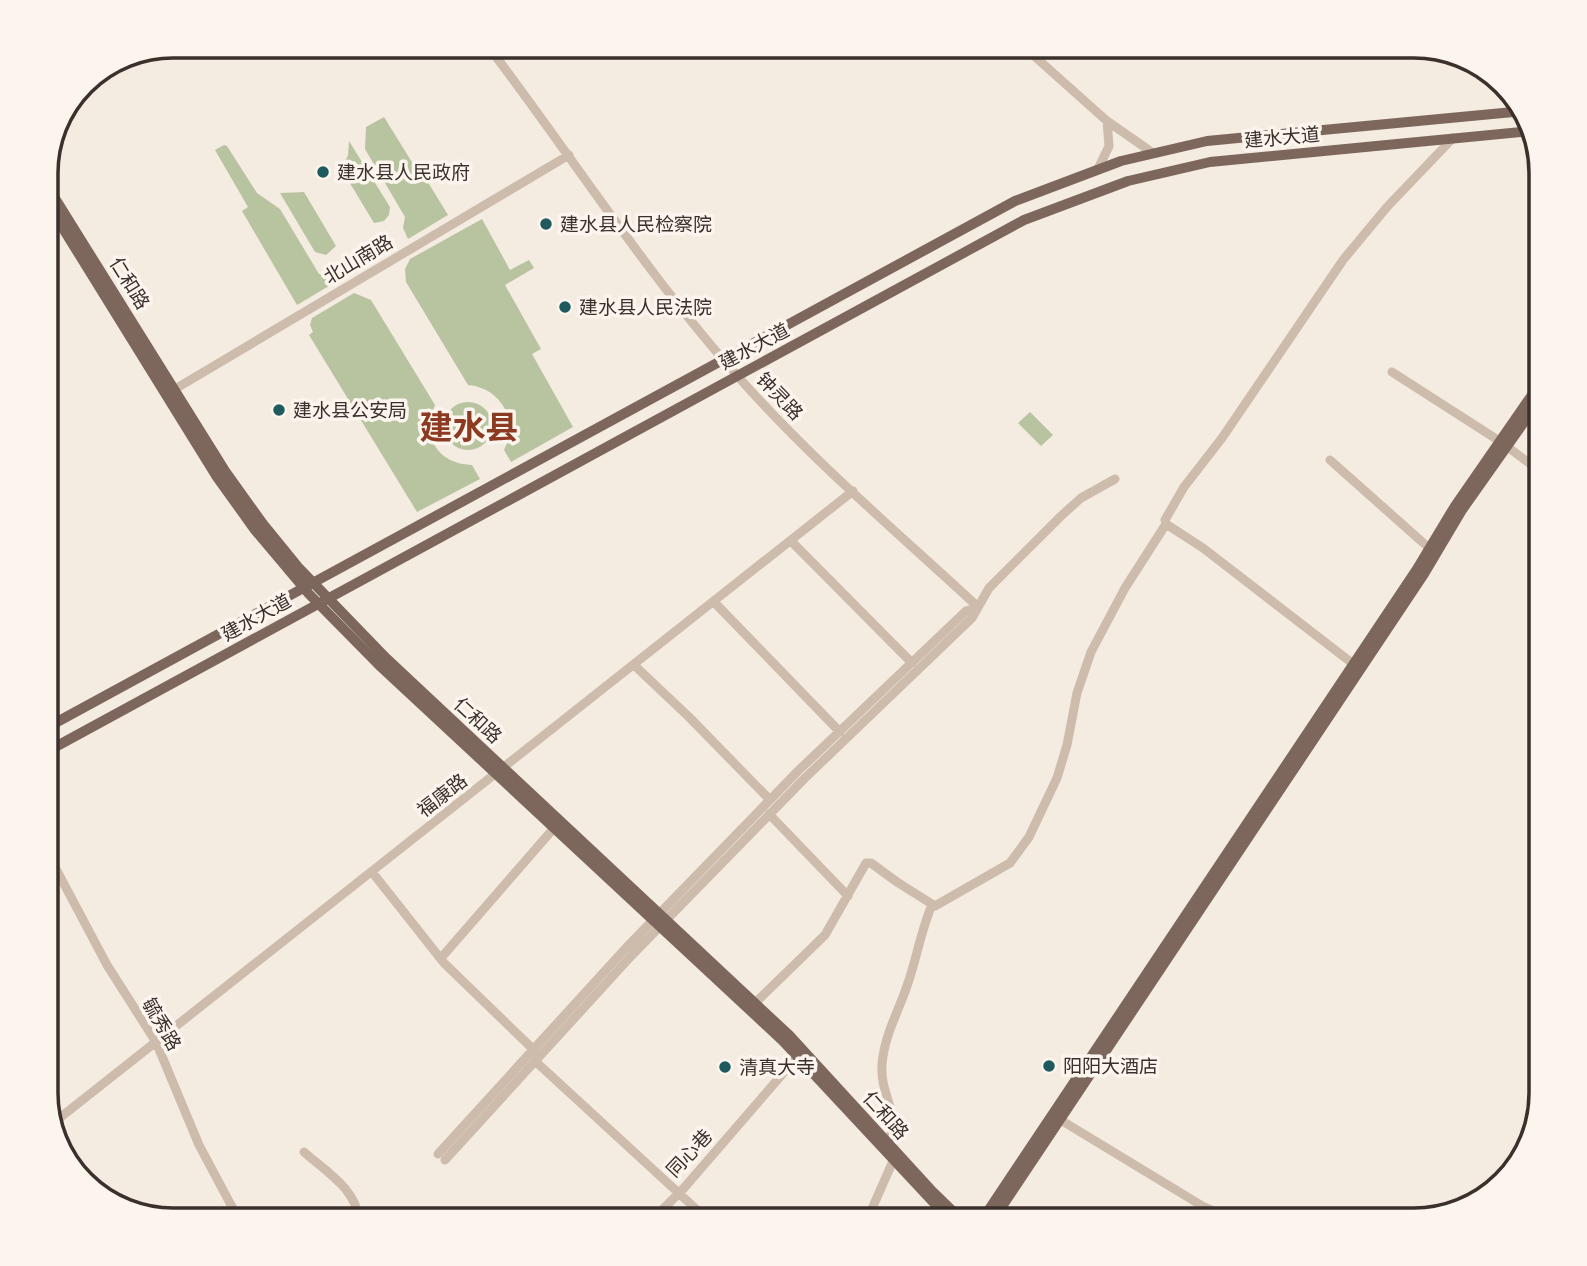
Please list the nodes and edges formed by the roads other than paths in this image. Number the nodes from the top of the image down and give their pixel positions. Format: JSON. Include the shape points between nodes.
{"nodes":[{"id":1,"x":497,"y":58,"type":"edge"},
{"id":2,"x":1036,"y":58,"type":"edge"},
{"id":3,"x":1512,"y":112,"type":"edge"},
{"id":4,"x":1107,"y":121,"type":"junction"},
{"id":5,"x":1521,"y":132,"type":"edge"},
{"id":6,"x":1453,"y":138,"type":"junction"},
{"id":7,"x":1153,"y":153,"type":"junction"},
{"id":8,"x":569,"y":155,"type":"junction"},
{"id":9,"x":1098,"y":169,"type":"junction"},
{"id":10,"x":58,"y":204,"type":"edge"},
{"id":11,"x":58,"y":219,"type":"edge"},
{"id":12,"x":722,"y":359,"type":"junction"},
{"id":13,"x":1392,"y":372,"type":"dead end"},
{"id":14,"x":736,"y":375,"type":"junction"},
{"id":15,"x":170,"y":392,"type":"junction"},
{"id":16,"x":1529,"y":403,"type":"edge"},
{"id":17,"x":1529,"y":414,"type":"edge"},
{"id":18,"x":1504,"y":444,"type":"junction"},
{"id":19,"x":1330,"y":460,"type":"dead end"},
{"id":20,"x":1529,"y":462,"type":"edge"},
{"id":21,"x":1115,"y":479,"type":"dead end"},
{"id":22,"x":853,"y":491,"type":"junction"},
{"id":23,"x":1166,"y":524,"type":"junction"},
{"id":24,"x":791,"y":541,"type":"junction"},
{"id":25,"x":1429,"y":548,"type":"junction"},
{"id":26,"x":307,"y":585,"type":"junction"},
{"id":27,"x":322,"y":601,"type":"junction"},
{"id":28,"x":714,"y":602,"type":"junction"},
{"id":29,"x":978,"y":607,"type":"junction"},
{"id":30,"x":912,"y":663,"type":"junction"},
{"id":31,"x":1352,"y":663,"type":"junction"},
{"id":32,"x":634,"y":665,"type":"junction"},
{"id":33,"x":58,"y":721,"type":"edge"},
{"id":34,"x":840,"y":732,"type":"junction"},
{"id":35,"x":58,"y":745,"type":"edge"},
{"id":36,"x":1287,"y":769,"type":"junction"},
{"id":37,"x":500,"y":771,"type":"junction"},
{"id":38,"x":770,"y":800,"type":"junction"},
{"id":39,"x":769,"y":814,"type":"junction"},
{"id":40,"x":554,"y":828,"type":"junction"},
{"id":41,"x":372,"y":872,"type":"junction"},
{"id":42,"x":58,"y":873,"type":"edge"},
{"id":43,"x":848,"y":896,"type":"junction"},
{"id":44,"x":932,"y":905,"type":"junction"},
{"id":45,"x":660,"y":919,"type":"junction"},
{"id":46,"x":440,"y":958,"type":"junction"},
{"id":47,"x":755,"y":1003,"type":"junction"},
{"id":48,"x":156,"y":1042,"type":"junction"},
{"id":49,"x":536,"y":1055,"type":"junction"},
{"id":50,"x":798,"y":1056,"type":"junction"},
{"id":51,"x":61,"y":1117,"type":"edge"},
{"id":52,"x":1059,"y":1119,"type":"junction"},
{"id":53,"x":888,"y":1144,"type":"junction"},
{"id":54,"x":304,"y":1152,"type":"dead end"},
{"id":55,"x":442,"y":1157,"type":"dead end"},
{"id":56,"x":893,"y":1161,"type":"junction"},
{"id":57,"x":678,"y":1193,"type":"junction"},
{"id":58,"x":233,"y":1208,"type":"edge"},
{"id":59,"x":356,"y":1208,"type":"edge"},
{"id":60,"x":664,"y":1208,"type":"edge"},
{"id":61,"x":695,"y":1208,"type":"edge"},
{"id":62,"x":872,"y":1208,"type":"edge"},
{"id":63,"x":938,"y":1208,"type":"edge"},
{"id":64,"x":950,"y":1208,"type":"edge"},
{"id":65,"x":990,"y":1208,"type":"edge"},
{"id":66,"x":1001,"y":1208,"type":"edge"},
{"id":67,"x":1206,"y":1208,"type":"edge"}],
"edges":[{"from":1,"to":8,"type":"street","name":"钟灵路"},
{"from":2,"to":4,"type":"street"},
{"from":3,"to":7,"type":"main road","name":"建水大道","via":[[1226,138]]},
{"from":4,"to":7,"type":"street"},
{"from":4,"to":9,"type":"street","via":[[1109,146]]},
{"from":5,"to":6,"type":"main road","name":"建水大道"},
{"from":6,"to":14,"type":"main road","name":"建水大道","via":[[1228,159],[1128,181],[1024,220]]},
{"from":6,"to":23,"type":"street","via":[[1343,260],[1184,487]]},
{"from":7,"to":9,"type":"main road","name":"建水大道"},
{"from":8,"to":12,"type":"street","name":"钟灵路"},
{"from":8,"to":15,"type":"street","name":"北山南路"},
{"from":9,"to":12,"type":"main road","name":"建水大道","via":[[1015,201]]},
{"from":10,"to":15,"type":"main road","name":"仁和路"},
{"from":11,"to":15,"type":"main road","name":"仁和路"},
{"from":12,"to":14,"type":"street","name":"钟灵路"},
{"from":12,"to":26,"type":"main road","name":"建水大道"},
{"from":13,"to":18,"type":"street"},
{"from":14,"to":22,"type":"street","name":"钟灵路"},
{"from":14,"to":27,"type":"main road","name":"建水大道"},
{"from":15,"to":26,"type":"main road","name":"仁和路","via":[[242,512]]},
{"from":16,"to":18,"type":"main road"},
{"from":17,"to":18,"type":"main road"},
{"from":18,"to":20,"type":"street"},
{"from":18,"to":25,"type":"main road"},
{"from":18,"to":36,"type":"main road","via":[[1424,574]]},
{"from":19,"to":25,"type":"street"},
{"from":21,"to":29,"type":"street","via":[[1081,498],[1061,516],[989,588]]},
{"from":22,"to":24,"type":"street","name":"福康路"},
{"from":22,"to":29,"type":"street","name":"钟灵路"},
{"from":23,"to":31,"type":"street"},
{"from":23,"to":44,"type":"street","via":[[1099,634],[1077,693],[1057,778],[1029,838],[1010,863]]},
{"from":24,"to":28,"type":"street","name":"福康路"},
{"from":24,"to":30,"type":"street"},
{"from":25,"to":31,"type":"main road"},
{"from":26,"to":27,"type":"main road","name":"仁和路"},
{"from":26,"to":33,"type":"main road","name":"建水大道"},
{"from":27,"to":35,"type":"main road","name":"建水大道"},
{"from":27,"to":37,"type":"main road","name":"仁和路","via":[[379,665]]},
{"from":28,"to":32,"type":"street","name":"福康路"},
{"from":28,"to":34,"type":"street"},
{"from":29,"to":30,"type":"street","via":[[966,611]]},
{"from":29,"to":39,"type":"street","via":[[972,618]]},
{"from":30,"to":34,"type":"street"},
{"from":31,"to":36,"type":"main road"},
{"from":32,"to":37,"type":"street","name":"福康路"},
{"from":32,"to":38,"type":"street"},
{"from":34,"to":38,"type":"street"},
{"from":36,"to":52,"type":"main road"},
{"from":36,"to":65,"type":"main road"},
{"from":37,"to":40,"type":"main road","name":"仁和路"},
{"from":37,"to":41,"type":"street","name":"福康路"},
{"from":37,"to":45,"type":"main road","name":"仁和路"},
{"from":38,"to":45,"type":"street"},
{"from":39,"to":43,"type":"street"},
{"from":39,"to":45,"type":"street"},
{"from":40,"to":45,"type":"main road","name":"仁和路"},
{"from":40,"to":46,"type":"street"},
{"from":41,"to":46,"type":"street","name":"同心巷"},
{"from":41,"to":48,"type":"street","name":"福康路"},
{"from":42,"to":48,"type":"street","name":"毓秀路","via":[[107,965]]},
{"from":43,"to":44,"type":"street","via":[[870,862]]},
{"from":43,"to":47,"type":"street","via":[[825,935]]},
{"from":44,"to":53,"type":"street","via":[[884,1052],[883,1077],[894,1120]]},
{"from":45,"to":47,"type":"main road","name":"仁和路"},
{"from":45,"to":49,"type":"street"},
{"from":45,"to":50,"type":"main road","name":"仁和路"},
{"from":46,"to":49,"type":"street","name":"同心巷"},
{"from":47,"to":53,"type":"main road","name":"仁和路"},
{"from":48,"to":51,"type":"street","name":"福康路"},
{"from":48,"to":58,"type":"street","name":"毓秀路","via":[[199,1145]]},
{"from":49,"to":55,"type":"street"},
{"from":49,"to":57,"type":"street","name":"同心巷"},
{"from":50,"to":56,"type":"main road","name":"仁和路"},
{"from":50,"to":57,"type":"street","name":"同心巷"},
{"from":52,"to":66,"type":"main road"},
{"from":52,"to":67,"type":"street"},
{"from":53,"to":64,"type":"main road","name":"仁和路"},
{"from":54,"to":59,"type":"street","via":[[349,1194]]},
{"from":56,"to":62,"type":"street"},
{"from":56,"to":63,"type":"main road","name":"仁和路"},
{"from":57,"to":60,"type":"street"},
{"from":57,"to":61,"type":"street"}]}
